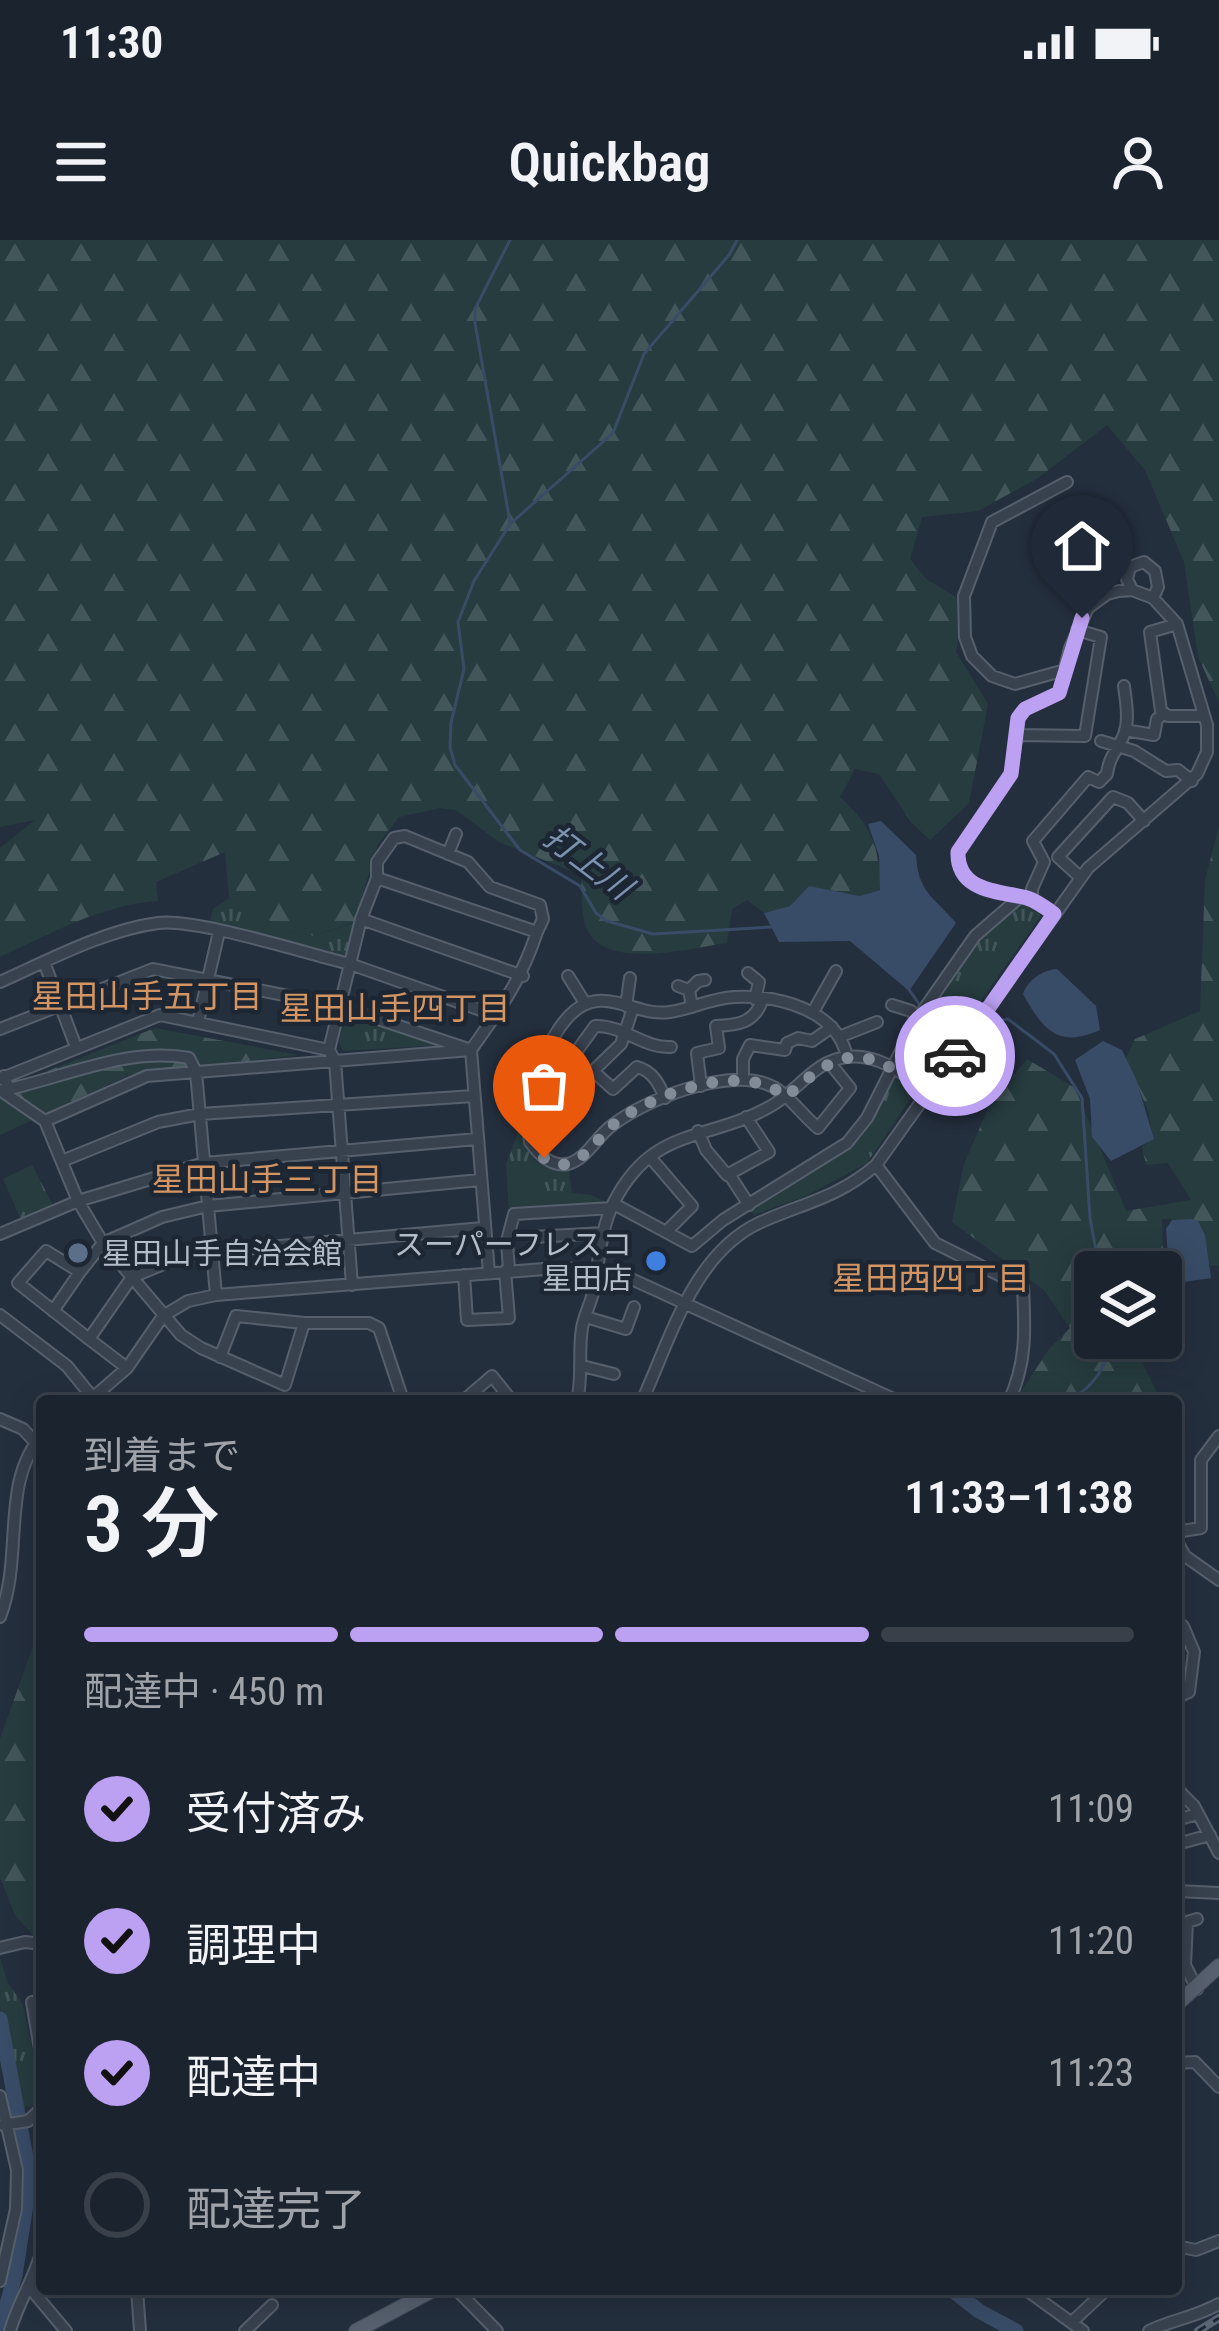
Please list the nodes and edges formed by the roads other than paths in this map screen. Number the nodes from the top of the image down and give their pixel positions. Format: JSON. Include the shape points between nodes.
{"nodes":[{"id":1,"x":1067,"y":482,"type":"dead end"},
{"id":2,"x":1132,"y":590,"type":"junction"},
{"id":3,"x":1153,"y":598,"type":"junction"},
{"id":4,"x":1177,"y":624,"type":"junction"},
{"id":5,"x":1077,"y":630,"type":"junction"},
{"id":6,"x":1065,"y":670,"type":"junction"},
{"id":7,"x":1124,"y":686,"type":"dead end"},
{"id":8,"x":1164,"y":714,"type":"junction"},
{"id":9,"x":1204,"y":716,"type":"junction"},
{"id":10,"x":1125,"y":730,"type":"junction"},
{"id":11,"x":1017,"y":735,"type":"junction"},
{"id":12,"x":1101,"y":741,"type":"dead end"},
{"id":13,"x":1117,"y":747,"type":"junction"},
{"id":14,"x":1192,"y":781,"type":"junction"},
{"id":15,"x":1099,"y":782,"type":"junction"},
{"id":16,"x":1113,"y":797,"type":"junction"},
{"id":17,"x":1144,"y":821,"type":"junction"},
{"id":18,"x":456,"y":834,"type":"dead end"},
{"id":19,"x":448,"y":854,"type":"junction"},
{"id":20,"x":1058,"y":859,"type":"junction"},
{"id":21,"x":1044,"y":862,"type":"junction"},
{"id":22,"x":377,"y":878,"type":"junction"},
{"id":23,"x":1080,"y":878,"type":"junction"},
{"id":24,"x":1026,"y":899,"type":"junction"},
{"id":25,"x":1054,"y":914,"type":"junction"},
{"id":26,"x":361,"y":919,"type":"junction"},
{"id":27,"x":218,"y":932,"type":"junction"},
{"id":28,"x":537,"y":932,"type":"junction"},
{"id":29,"x":44,"y":962,"type":"junction"},
{"id":30,"x":350,"y":964,"type":"junction"},
{"id":31,"x":836,"y":971,"type":"dead end"},
{"id":32,"x":748,"y":973,"type":"dead end"},
{"id":33,"x":523,"y":976,"type":"junction"},
{"id":34,"x":568,"y":976,"type":"dead end"},
{"id":35,"x":208,"y":977,"type":"junction"},
{"id":36,"x":630,"y":978,"type":"dead end"},
{"id":37,"x":705,"y":980,"type":"dead end"},
{"id":38,"x":0,"y":982,"type":"edge"},
{"id":39,"x":759,"y":982,"type":"junction"},
{"id":40,"x":776,"y":982,"type":"dead end"},
{"id":41,"x":758,"y":1000,"type":"junction"},
{"id":42,"x":585,"y":1003,"type":"junction"},
{"id":43,"x":61,"y":1004,"type":"junction"},
{"id":44,"x":892,"y":1005,"type":"dead end"},
{"id":45,"x":339,"y":1006,"type":"junction"},
{"id":46,"x":629,"y":1007,"type":"junction"},
{"id":47,"x":692,"y":1007,"type":"junction"},
{"id":48,"x":813,"y":1012,"type":"junction"},
{"id":49,"x":496,"y":1015,"type":"junction"},
{"id":50,"x":917,"y":1018,"type":"junction"},
{"id":51,"x":198,"y":1022,"type":"junction"},
{"id":52,"x":878,"y":1022,"type":"dead end"},
{"id":53,"x":0,"y":1029,"type":"edge"},
{"id":54,"x":836,"y":1032,"type":"junction"},
{"id":55,"x":626,"y":1033,"type":"junction"},
{"id":56,"x":76,"y":1047,"type":"junction"},
{"id":57,"x":671,"y":1047,"type":"dead end"},
{"id":58,"x":471,"y":1050,"type":"junction"},
{"id":59,"x":332,"y":1056,"type":"junction"},
{"id":60,"x":847,"y":1057,"type":"junction"},
{"id":61,"x":829,"y":1062,"type":"junction"},
{"id":62,"x":893,"y":1067,"type":"junction"},
{"id":63,"x":593,"y":1071,"type":"junction"},
{"id":64,"x":196,"y":1072,"type":"junction"},
{"id":65,"x":2,"y":1078,"type":"edge"},
{"id":66,"x":743,"y":1079,"type":"junction"},
{"id":67,"x":701,"y":1086,"type":"junction"},
{"id":68,"x":0,"y":1090,"type":"edge"},
{"id":69,"x":929,"y":1092,"type":"junction"},
{"id":70,"x":583,"y":1093,"type":"junction"},
{"id":71,"x":474,"y":1096,"type":"junction"},
{"id":72,"x":786,"y":1097,"type":"junction"},
{"id":73,"x":665,"y":1098,"type":"junction"},
{"id":74,"x":338,"y":1105,"type":"junction"},
{"id":75,"x":530,"y":1108,"type":"junction"},
{"id":76,"x":200,"y":1114,"type":"junction"},
{"id":77,"x":746,"y":1118,"type":"junction"},
{"id":78,"x":45,"y":1121,"type":"junction"},
{"id":79,"x":818,"y":1128,"type":"junction"},
{"id":80,"x":698,"y":1131,"type":"junction"},
{"id":81,"x":477,"y":1139,"type":"junction"},
{"id":82,"x":837,"y":1150,"type":"junction"},
{"id":83,"x":341,"y":1152,"type":"junction"},
{"id":84,"x":650,"y":1157,"type":"junction"},
{"id":85,"x":62,"y":1161,"type":"junction"},
{"id":86,"x":204,"y":1163,"type":"junction"},
{"id":87,"x":876,"y":1165,"type":"junction"},
{"id":88,"x":729,"y":1174,"type":"junction"},
{"id":89,"x":480,"y":1180,"type":"junction"},
{"id":90,"x":345,"y":1193,"type":"junction"},
{"id":91,"x":78,"y":1202,"type":"junction"},
{"id":92,"x":749,"y":1205,"type":"junction"},
{"id":93,"x":208,"y":1206,"type":"junction"},
{"id":94,"x":613,"y":1206,"type":"junction"},
{"id":95,"x":483,"y":1228,"type":"junction"},
{"id":96,"x":666,"y":1232,"type":"junction"},
{"id":97,"x":604,"y":1233,"type":"junction"},
{"id":98,"x":0,"y":1234,"type":"edge"},
{"id":99,"x":533,"y":1238,"type":"dead end"},
{"id":100,"x":348,"y":1239,"type":"junction"},
{"id":101,"x":103,"y":1243,"type":"junction"},
{"id":102,"x":212,"y":1250,"type":"junction"},
{"id":103,"x":598,"y":1270,"type":"junction"},
{"id":104,"x":507,"y":1271,"type":"junction"},
{"id":105,"x":80,"y":1272,"type":"junction"},
{"id":106,"x":489,"y":1273,"type":"junction"},
{"id":107,"x":464,"y":1275,"type":"junction"},
{"id":108,"x":132,"y":1277,"type":"junction"},
{"id":109,"x":352,"y":1285,"type":"junction"},
{"id":110,"x":216,"y":1295,"type":"junction"},
{"id":111,"x":687,"y":1304,"type":"junction"},
{"id":112,"x":634,"y":1307,"type":"dead end"},
{"id":113,"x":53,"y":1311,"type":"junction"},
{"id":114,"x":0,"y":1315,"type":"edge"},
{"id":115,"x":163,"y":1316,"type":"junction"},
{"id":116,"x":586,"y":1317,"type":"junction"},
{"id":117,"x":304,"y":1323,"type":"junction"},
{"id":118,"x":89,"y":1339,"type":"junction"},
{"id":119,"x":220,"y":1357,"type":"junction"},
{"id":120,"x":582,"y":1366,"type":"junction"},
{"id":121,"x":127,"y":1368,"type":"junction"},
{"id":122,"x":614,"y":1373,"type":"dead end"},
{"id":123,"x":285,"y":1385,"type":"junction"},
{"id":124,"x":88,"y":1395,"type":"edge"},
{"id":125,"x":96,"y":1395,"type":"edge"},
{"id":126,"x":282,"y":1395,"type":"edge"},
{"id":127,"x":400,"y":1395,"type":"edge"},
{"id":128,"x":470,"y":1395,"type":"edge"},
{"id":129,"x":507,"y":1395,"type":"edge"},
{"id":130,"x":578,"y":1395,"type":"edge"},
{"id":131,"x":645,"y":1395,"type":"edge"},
{"id":132,"x":870,"y":1395,"type":"edge"},
{"id":133,"x":1012,"y":1395,"type":"edge"},
{"id":134,"x":0,"y":1418,"type":"edge"},
{"id":135,"x":1219,"y":1436,"type":"edge"},
{"id":136,"x":36,"y":1437,"type":"edge"},
{"id":137,"x":36,"y":1440,"type":"edge"},
{"id":138,"x":2,"y":1509,"type":"edge"},
{"id":139,"x":1182,"y":1534,"type":"edge"},
{"id":140,"x":3,"y":1557,"type":"edge"},
{"id":141,"x":1182,"y":1560,"type":"edge"},
{"id":142,"x":1219,"y":1580,"type":"edge"},
{"id":143,"x":0,"y":1617,"type":"edge"},
{"id":144,"x":1182,"y":1625,"type":"edge"},
{"id":145,"x":1182,"y":1695,"type":"edge"},
{"id":146,"x":1182,"y":1794,"type":"edge"},
{"id":147,"x":1198,"y":1814,"type":"junction"},
{"id":148,"x":1182,"y":1818,"type":"edge"},
{"id":149,"x":1210,"y":1835,"type":"junction"},
{"id":150,"x":1182,"y":1843,"type":"edge"},
{"id":151,"x":1219,"y":1853,"type":"edge"},
{"id":152,"x":1182,"y":1891,"type":"edge"},
{"id":153,"x":1219,"y":1892,"type":"edge"},
{"id":154,"x":1197,"y":1919,"type":"dead end"},
{"id":155,"x":36,"y":1943,"type":"edge"},
{"id":156,"x":0,"y":1948,"type":"edge"},
{"id":157,"x":1216,"y":1977,"type":"edge"},
{"id":158,"x":1197,"y":1989,"type":"junction"},
{"id":159,"x":1182,"y":2000,"type":"edge"},
{"id":160,"x":32,"y":2002,"type":"dead end"},
{"id":161,"x":36,"y":2026,"type":"edge"},
{"id":162,"x":1182,"y":2063,"type":"edge"},
{"id":163,"x":1219,"y":2087,"type":"edge"},
{"id":164,"x":0,"y":2096,"type":"edge"},
{"id":165,"x":15,"y":2123,"type":"edge"},
{"id":166,"x":1219,"y":2241,"type":"edge"},
{"id":167,"x":1182,"y":2247,"type":"edge"},
{"id":168,"x":36,"y":2269,"type":"edge"},
{"id":169,"x":0,"y":2281,"type":"edge"},
{"id":170,"x":30,"y":2288,"type":"junction"},
{"id":171,"x":137,"y":2295,"type":"edge"},
{"id":172,"x":424,"y":2295,"type":"edge"},
{"id":173,"x":462,"y":2295,"type":"edge"},
{"id":174,"x":1034,"y":2295,"type":"edge"},
{"id":175,"x":1101,"y":2295,"type":"edge"},
{"id":176,"x":1219,"y":2304,"type":"edge"},
{"id":177,"x":272,"y":2305,"type":"dead end"},
{"id":178,"x":1072,"y":2322,"type":"junction"},
{"id":179,"x":10,"y":2331,"type":"edge"},
{"id":180,"x":66,"y":2331,"type":"edge"},
{"id":181,"x":140,"y":2331,"type":"edge"},
{"id":182,"x":245,"y":2331,"type":"edge"},
{"id":183,"x":356,"y":2331,"type":"edge"},
{"id":184,"x":497,"y":2331,"type":"edge"},
{"id":185,"x":1083,"y":2331,"type":"edge"},
{"id":186,"x":1149,"y":2331,"type":"edge"}],
"edges":[{"from":1,"to":6,"type":"street","via":[[992,522],[964,596],[965,637],[992,676],[1025,683]]},
{"from":2,"to":3,"type":"street"},
{"from":2,"to":3,"type":"street","via":[[1130,567],[1144,562],[1155,571]]},
{"from":2,"to":5,"type":"street","via":[[1096,600]]},
{"from":3,"to":4,"type":"street"},
{"from":4,"to":8,"type":"street","via":[[1150,632]]},
{"from":4,"to":9,"type":"street"},
{"from":5,"to":6,"type":"street"},
{"from":5,"to":11,"type":"street","via":[[1101,637],[1084,736]]},
{"from":6,"to":11,"type":"street","via":[[1059,693],[1018,718]]},
{"from":7,"to":10,"type":"street"},
{"from":8,"to":9,"type":"street"},
{"from":8,"to":10,"type":"street","via":[[1154,735]]},
{"from":9,"to":14,"type":"street","via":[[1207,752]]},
{"from":10,"to":13,"type":"street"},
{"from":11,"to":24,"type":"street","via":[[1011,774],[957,862],[982,889]]},
{"from":12,"to":13,"type":"street"},
{"from":13,"to":14,"type":"street"},
{"from":13,"to":15,"type":"street"},
{"from":14,"to":17,"type":"street"},
{"from":15,"to":16,"type":"street"},
{"from":15,"to":21,"type":"street","via":[[1088,777],[1044,824],[1033,841]]},
{"from":16,"to":17,"type":"street"},
{"from":16,"to":20,"type":"street"},
{"from":17,"to":23,"type":"street"},
{"from":18,"to":19,"type":"street"},
{"from":19,"to":22,"type":"street","via":[[394,838],[377,862]]},
{"from":19,"to":28,"type":"street","via":[[476,866],[490,887],[540,905]]},
{"from":20,"to":21,"type":"street"},
{"from":20,"to":23,"type":"street"},
{"from":21,"to":24,"type":"street"},
{"from":22,"to":26,"type":"street"},
{"from":22,"to":28,"type":"street"},
{"from":23,"to":25,"type":"street"},
{"from":24,"to":25,"type":"street"},
{"from":24,"to":50,"type":"street","via":[[975,936]]},
{"from":25,"to":69,"type":"street"},
{"from":26,"to":30,"type":"street"},
{"from":26,"to":33,"type":"street"},
{"from":27,"to":29,"type":"street","via":[[162,922]]},
{"from":27,"to":30,"type":"street"},
{"from":27,"to":35,"type":"street"},
{"from":28,"to":33,"type":"street"},
{"from":29,"to":38,"type":"street"},
{"from":29,"to":43,"type":"street"},
{"from":30,"to":45,"type":"street"},
{"from":30,"to":49,"type":"street"},
{"from":31,"to":48,"type":"street"},
{"from":32,"to":39,"type":"street"},
{"from":33,"to":49,"type":"street"},
{"from":34,"to":42,"type":"street"},
{"from":35,"to":43,"type":"street","via":[[153,969]]},
{"from":35,"to":45,"type":"street"},
{"from":35,"to":51,"type":"street"},
{"from":36,"to":46,"type":"street"},
{"from":37,"to":47,"type":"street","via":[[684,988]]},
{"from":39,"to":40,"type":"street"},
{"from":39,"to":41,"type":"street"},
{"from":41,"to":47,"type":"street"},
{"from":41,"to":48,"type":"street"},
{"from":41,"to":67,"type":"street","via":[[752,1018],[716,1027],[719,1048],[697,1053]]},
{"from":42,"to":46,"type":"street"},
{"from":42,"to":75,"type":"street","via":[[552,1041]]},
{"from":43,"to":53,"type":"street"},
{"from":43,"to":56,"type":"street"},
{"from":44,"to":50,"type":"street"},
{"from":45,"to":58,"type":"street"},
{"from":45,"to":59,"type":"street"},
{"from":46,"to":47,"type":"street"},
{"from":46,"to":55,"type":"street"},
{"from":48,"to":54,"type":"street"},
{"from":49,"to":58,"type":"street"},
{"from":50,"to":62,"type":"street"},
{"from":51,"to":56,"type":"street","via":[[160,1015]]},
{"from":51,"to":59,"type":"street"},
{"from":52,"to":54,"type":"street"},
{"from":54,"to":60,"type":"street"},
{"from":54,"to":66,"type":"street","via":[[798,1038],[785,1050],[750,1045]]},
{"from":55,"to":57,"type":"street"},
{"from":55,"to":63,"type":"street"},
{"from":55,"to":70,"type":"street","via":[[591,1029],[561,1083]]},
{"from":56,"to":65,"type":"street"},
{"from":58,"to":59,"type":"street"},
{"from":58,"to":71,"type":"street"},
{"from":59,"to":64,"type":"street"},
{"from":59,"to":74,"type":"street"},
{"from":60,"to":61,"type":"street"},
{"from":60,"to":62,"type":"street"},
{"from":61,"to":72,"type":"street"},
{"from":61,"to":79,"type":"street","via":[[850,1088]]},
{"from":62,"to":69,"type":"street"},
{"from":62,"to":82,"type":"street","via":[[867,1118]]},
{"from":63,"to":70,"type":"street"},
{"from":63,"to":73,"type":"street","via":[[613,1089],[643,1068]]},
{"from":64,"to":65,"type":"street","via":[[189,1058],[165,1054],[9,1089]]},
{"from":64,"to":76,"type":"street"},
{"from":64,"to":78,"type":"street","via":[[147,1076]]},
{"from":66,"to":67,"type":"street"},
{"from":66,"to":72,"type":"street"},
{"from":67,"to":73,"type":"street"},
{"from":68,"to":78,"type":"street"},
{"from":69,"to":87,"type":"street"},
{"from":70,"to":75,"type":"street","via":[[568,1114]]},
{"from":71,"to":74,"type":"street"},
{"from":71,"to":81,"type":"street"},
{"from":72,"to":77,"type":"street"},
{"from":72,"to":79,"type":"street"},
{"from":73,"to":75,"type":"street","via":[[624,1116],[561,1166],[530,1142]]},
{"from":74,"to":76,"type":"street"},
{"from":74,"to":83,"type":"street"},
{"from":76,"to":85,"type":"street"},
{"from":76,"to":86,"type":"street"},
{"from":77,"to":80,"type":"street"},
{"from":77,"to":88,"type":"street","via":[[769,1152]]},
{"from":78,"to":85,"type":"street"},
{"from":79,"to":82,"type":"street"},
{"from":80,"to":84,"type":"street"},
{"from":80,"to":88,"type":"street"},
{"from":81,"to":83,"type":"street"},
{"from":81,"to":89,"type":"street"},
{"from":82,"to":92,"type":"street"},
{"from":83,"to":86,"type":"street"},
{"from":83,"to":90,"type":"street"},
{"from":84,"to":94,"type":"street"},
{"from":84,"to":96,"type":"street","via":[[692,1206]]},
{"from":85,"to":91,"type":"street"},
{"from":86,"to":91,"type":"street"},
{"from":86,"to":93,"type":"street"},
{"from":87,"to":111,"type":"street","via":[[837,1195],[725,1245]]},
{"from":87,"to":133,"type":"street","via":[[935,1243],[1024,1287],[1026,1350]]},
{"from":88,"to":92,"type":"street"},
{"from":89,"to":90,"type":"street"},
{"from":89,"to":95,"type":"street"},
{"from":90,"to":93,"type":"street"},
{"from":90,"to":100,"type":"street"},
{"from":91,"to":98,"type":"street"},
{"from":91,"to":101,"type":"street"},
{"from":92,"to":96,"type":"street","via":[[692,1246]]},
{"from":93,"to":101,"type":"street"},
{"from":93,"to":102,"type":"street"},
{"from":94,"to":96,"type":"street"},
{"from":94,"to":97,"type":"street"},
{"from":94,"to":104,"type":"street","via":[[514,1214]]},
{"from":95,"to":100,"type":"street"},
{"from":95,"to":106,"type":"street"},
{"from":97,"to":99,"type":"street"},
{"from":97,"to":103,"type":"street"},
{"from":100,"to":102,"type":"street"},
{"from":100,"to":109,"type":"street"},
{"from":101,"to":105,"type":"street"},
{"from":101,"to":108,"type":"street"},
{"from":102,"to":108,"type":"street"},
{"from":102,"to":110,"type":"street"},
{"from":103,"to":104,"type":"street"},
{"from":103,"to":111,"type":"street"},
{"from":103,"to":116,"type":"street"},
{"from":104,"to":106,"type":"street"},
{"from":104,"to":107,"type":"street","via":[[509,1318],[467,1320]]},
{"from":105,"to":113,"type":"street"},
{"from":105,"to":113,"type":"street","via":[[46,1251],[18,1283]]},
{"from":106,"to":107,"type":"street"},
{"from":107,"to":109,"type":"street"},
{"from":108,"to":115,"type":"street"},
{"from":108,"to":118,"type":"street"},
{"from":109,"to":110,"type":"street"},
{"from":110,"to":115,"type":"street"},
{"from":111,"to":131,"type":"street"},
{"from":111,"to":132,"type":"street"},
{"from":112,"to":116,"type":"street","via":[[626,1329]]},
{"from":113,"to":118,"type":"street"},
{"from":114,"to":124,"type":"street","via":[[67,1366]]},
{"from":115,"to":119,"type":"street"},
{"from":115,"to":121,"type":"street"},
{"from":116,"to":120,"type":"street"},
{"from":117,"to":119,"type":"street","via":[[236,1316]]},
{"from":117,"to":123,"type":"street"},
{"from":117,"to":127,"type":"street","via":[[380,1328]]},
{"from":118,"to":121,"type":"street"},
{"from":119,"to":123,"type":"street"},
{"from":120,"to":122,"type":"street"},
{"from":120,"to":130,"type":"street"},
{"from":121,"to":125,"type":"street"},
{"from":123,"to":126,"type":"street"},
{"from":128,"to":129,"type":"street","via":[[492,1376]]},
{"from":134,"to":136,"type":"street"},
{"from":135,"to":139,"type":"street","via":[[1201,1460],[1201,1528]]},
{"from":137,"to":138,"type":"street","via":[[18,1457]]},
{"from":138,"to":140,"type":"street"},
{"from":140,"to":143,"type":"street","via":[[7,1598]]},
{"from":141,"to":142,"type":"street"},
{"from":144,"to":145,"type":"street","via":[[1194,1652]]},
{"from":146,"to":147,"type":"street"},
{"from":147,"to":148,"type":"street"},
{"from":147,"to":149,"type":"street"},
{"from":149,"to":150,"type":"street"},
{"from":149,"to":151,"type":"street"},
{"from":152,"to":153,"type":"street"},
{"from":154,"to":158,"type":"street","via":[[1187,1922],[1186,1965]]},
{"from":155,"to":156,"type":"street"},
{"from":157,"to":158,"type":"main road"},
{"from":158,"to":159,"type":"main road"},
{"from":160,"to":161,"type":"street"},
{"from":162,"to":163,"type":"street","via":[[1195,2062]]},
{"from":164,"to":165,"type":"street"},
{"from":165,"to":169,"type":"street","via":[[16,2189]]},
{"from":166,"to":167,"type":"street"},
{"from":168,"to":170,"type":"street"},
{"from":170,"to":179,"type":"street"},
{"from":170,"to":180,"type":"street"},
{"from":171,"to":181,"type":"street"},
{"from":172,"to":183,"type":"main road"},
{"from":173,"to":184,"type":"street"},
{"from":174,"to":178,"type":"street"},
{"from":175,"to":178,"type":"street"},
{"from":176,"to":186,"type":"street"},
{"from":177,"to":182,"type":"street"},
{"from":178,"to":185,"type":"street"}]}
